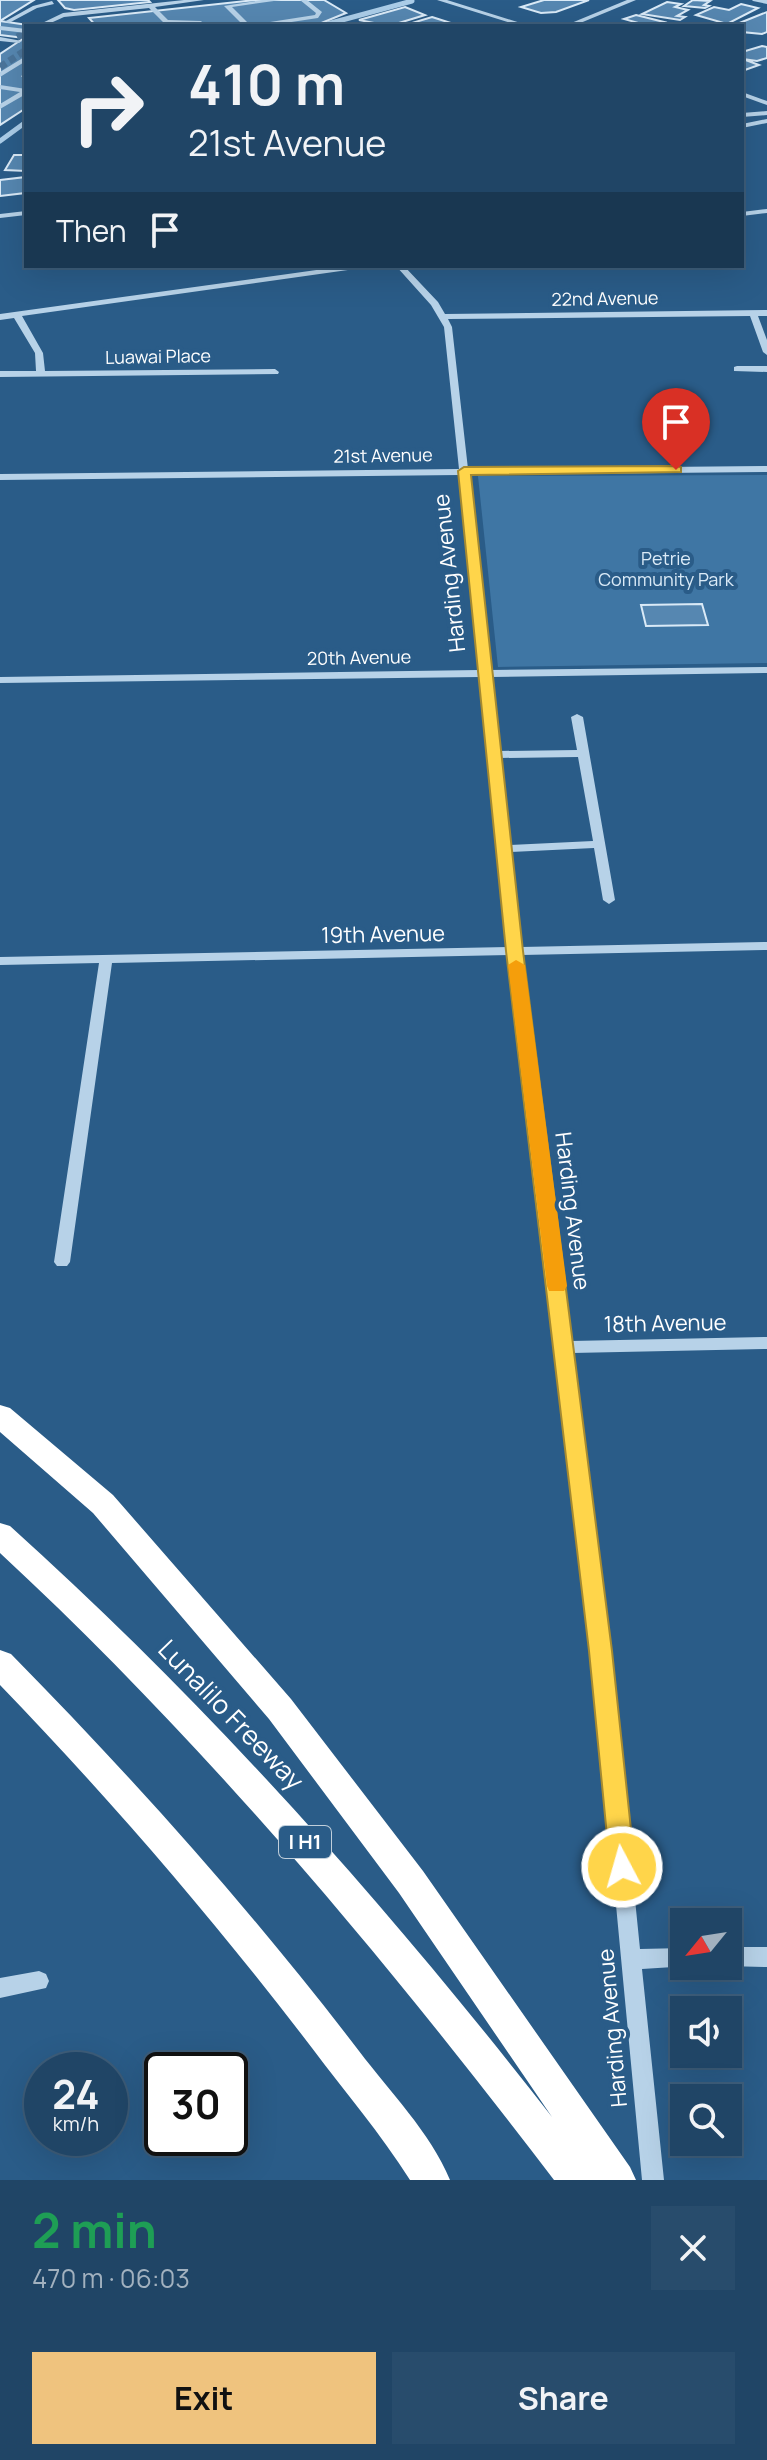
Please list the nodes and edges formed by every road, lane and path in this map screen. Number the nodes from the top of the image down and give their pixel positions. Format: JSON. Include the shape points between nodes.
{"nodes":[{"id":1,"x":201,"y":0,"type":"edge"},
{"id":2,"x":278,"y":0,"type":"edge"},
{"id":3,"x":306,"y":0,"type":"edge"},
{"id":4,"x":440,"y":0,"type":"edge"},
{"id":5,"x":633,"y":0,"type":"edge"},
{"id":6,"x":755,"y":0,"type":"edge"},
{"id":7,"x":51,"y":2,"type":"edge"},
{"id":8,"x":767,"y":2,"type":"edge"},
{"id":9,"x":150,"y":5,"type":"junction"},
{"id":10,"x":63,"y":15,"type":"junction"},
{"id":11,"x":194,"y":16,"type":"dead end"},
{"id":12,"x":43,"y":24,"type":"edge"},
{"id":13,"x":64,"y":24,"type":"edge"},
{"id":14,"x":202,"y":24,"type":"edge"},
{"id":15,"x":248,"y":24,"type":"edge"},
{"id":16,"x":264,"y":24,"type":"edge"},
{"id":17,"x":520,"y":24,"type":"edge"},
{"id":18,"x":572,"y":24,"type":"edge"},
{"id":19,"x":3,"y":25,"type":"edge"},
{"id":20,"x":24,"y":30,"type":"tunnel mouth"},
{"id":21,"x":0,"y":39,"type":"edge"},
{"id":22,"x":16,"y":40,"type":"tunnel mouth"},
{"id":23,"x":24,"y":59,"type":"edge"},
{"id":24,"x":0,"y":75,"type":"edge"},
{"id":25,"x":0,"y":87,"type":"edge"},
{"id":26,"x":24,"y":91,"type":"edge"},
{"id":27,"x":24,"y":92,"type":"edge"},
{"id":28,"x":744,"y":95,"type":"edge"},
{"id":29,"x":767,"y":103,"type":"edge"},
{"id":30,"x":0,"y":107,"type":"edge"},
{"id":31,"x":767,"y":113,"type":"edge"},
{"id":32,"x":744,"y":115,"type":"edge"},
{"id":33,"x":767,"y":121,"type":"edge"},
{"id":34,"x":744,"y":126,"type":"edge"},
{"id":35,"x":767,"y":211,"type":"edge"},
{"id":36,"x":24,"y":213,"type":"edge"},
{"id":37,"x":744,"y":214,"type":"edge"},
{"id":38,"x":0,"y":216,"type":"edge"},
{"id":39,"x":348,"y":268,"type":"edge"},
{"id":40,"x":402,"y":268,"type":"edge"},
{"id":41,"x":753,"y":313,"type":"junction"},
{"id":42,"x":767,"y":313,"type":"edge"},
{"id":43,"x":17,"y":315,"type":"junction"},
{"id":44,"x":0,"y":317,"type":"edge"},
{"id":45,"x":444,"y":317,"type":"junction"},
{"id":46,"x":767,"y":352,"type":"edge"},
{"id":47,"x":737,"y":369,"type":"dead end"},
{"id":48,"x":767,"y":369,"type":"edge"},
{"id":49,"x":275,"y":372,"type":"dead end"},
{"id":50,"x":0,"y":374,"type":"edge"},
{"id":51,"x":41,"y":374,"type":"junction"},
{"id":52,"x":767,"y":469,"type":"edge"},
{"id":53,"x":464,"y":471,"type":"junction"},
{"id":54,"x":0,"y":477,"type":"edge"},
{"id":55,"x":767,"y":670,"type":"edge"},
{"id":56,"x":486,"y":675,"type":"junction"},
{"id":57,"x":0,"y":680,"type":"edge"},
{"id":58,"x":577,"y":717,"type":"dead end"},
{"id":59,"x":583,"y":753,"type":"junction"},
{"id":60,"x":494,"y":755,"type":"junction"},
{"id":61,"x":599,"y":844,"type":"junction"},
{"id":62,"x":504,"y":849,"type":"junction"},
{"id":63,"x":609,"y":900,"type":"dead end"},
{"id":64,"x":767,"y":946,"type":"edge"},
{"id":65,"x":515,"y":951,"type":"junction"},
{"id":66,"x":106,"y":959,"type":"junction"},
{"id":67,"x":0,"y":961,"type":"edge"},
{"id":68,"x":62,"y":1262,"type":"dead end"},
{"id":69,"x":767,"y":1343,"type":"edge"},
{"id":70,"x":564,"y":1347,"type":"junction"},
{"id":71,"x":0,"y":1416,"type":"edge"},
{"id":72,"x":0,"y":1535,"type":"edge"},
{"id":73,"x":0,"y":1664,"type":"edge"},
{"id":74,"x":742,"y":1957,"type":"edge"},
{"id":75,"x":767,"y":1957,"type":"edge"},
{"id":76,"x":670,"y":1958,"type":"edge"},
{"id":77,"x":632,"y":1959,"type":"junction"},
{"id":78,"x":39,"y":1981,"type":"dead end"},
{"id":79,"x":0,"y":1988,"type":"edge"},
{"id":80,"x":431,"y":2180,"type":"edge"},
{"id":81,"x":577,"y":2180,"type":"edge"},
{"id":82,"x":617,"y":2180,"type":"edge"},
{"id":83,"x":653,"y":2180,"type":"edge"}],
"edges":[{"from":1,"to":9,"type":"street"},
{"from":2,"to":15,"type":"street","via":[[227,6]]},
{"from":3,"to":16,"type":"street","via":[[318,16]]},
{"from":4,"to":17,"type":"street"},
{"from":5,"to":18,"type":"street"},
{"from":6,"to":8,"type":"street"},
{"from":7,"to":10,"type":"street"},
{"from":7,"to":19,"type":"street"},
{"from":9,"to":10,"type":"street"},
{"from":9,"to":14,"type":"street","via":[[166,22]]},
{"from":10,"to":12,"type":"street"},
{"from":10,"to":13,"type":"street"},
{"from":11,"to":14,"type":"street"},
{"from":19,"to":20,"type":"street"},
{"from":21,"to":22,"type":"street"},
{"from":23,"to":24,"type":"street"},
{"from":25,"to":26,"type":"street"},
{"from":27,"to":30,"type":"street"},
{"from":28,"to":29,"type":"street"},
{"from":31,"to":32,"type":"street"},
{"from":33,"to":34,"type":"street"},
{"from":35,"to":37,"type":"street"},
{"from":36,"to":38,"type":"street"},
{"from":39,"to":43,"type":"street"},
{"from":40,"to":45,"type":"street"},
{"from":41,"to":42,"type":"street","name":"22nd Avenue"},
{"from":41,"to":45,"type":"street","name":"22nd Avenue"},
{"from":41,"to":46,"type":"street"},
{"from":43,"to":44,"type":"street"},
{"from":43,"to":51,"type":"street","via":[[39,353]]},
{"from":45,"to":53,"type":"street","name":"Harding Avenue"},
{"from":47,"to":48,"type":"street"},
{"from":49,"to":51,"type":"street","name":"Luawai Place"},
{"from":50,"to":51,"type":"street","name":"Luawai Place"},
{"from":52,"to":53,"type":"street","name":"21st Avenue"},
{"from":53,"to":54,"type":"street","name":"21st Avenue"},
{"from":53,"to":56,"type":"street","name":"Harding Avenue"},
{"from":55,"to":56,"type":"street","name":"20th Avenue"},
{"from":56,"to":57,"type":"street","name":"20th Avenue"},
{"from":56,"to":60,"type":"street","name":"Harding Avenue"},
{"from":58,"to":59,"type":"street"},
{"from":59,"to":60,"type":"street"},
{"from":59,"to":61,"type":"street"},
{"from":60,"to":62,"type":"street","name":"Harding Avenue"},
{"from":61,"to":62,"type":"street"},
{"from":61,"to":63,"type":"street"},
{"from":62,"to":65,"type":"street","name":"Harding Avenue"},
{"from":64,"to":65,"type":"street","name":"19th Avenue"},
{"from":65,"to":66,"type":"street","name":"19th Avenue"},
{"from":65,"to":70,"type":"street","name":"Harding Avenue"},
{"from":66,"to":67,"type":"street","name":"19th Avenue"},
{"from":66,"to":68,"type":"street"},
{"from":69,"to":70,"type":"street","name":"18th Avenue"},
{"from":70,"to":77,"type":"street","name":"Harding Avenue"},
{"from":71,"to":82,"type":"highway","via":[[103,1504],[280,1709],[411,1882]]},
{"from":72,"to":81,"type":"highway","name":"Lunalilo Freeway","number":"I H1","via":[[119,1647],[309,1847],[407,1962]]},
{"from":73,"to":80,"type":"highway","via":[[230,1915]]},
{"from":74,"to":75,"type":"street"},
{"from":76,"to":77,"type":"street"},
{"from":77,"to":83,"type":"street","name":"Harding Avenue"},
{"from":78,"to":79,"type":"street"}]}
